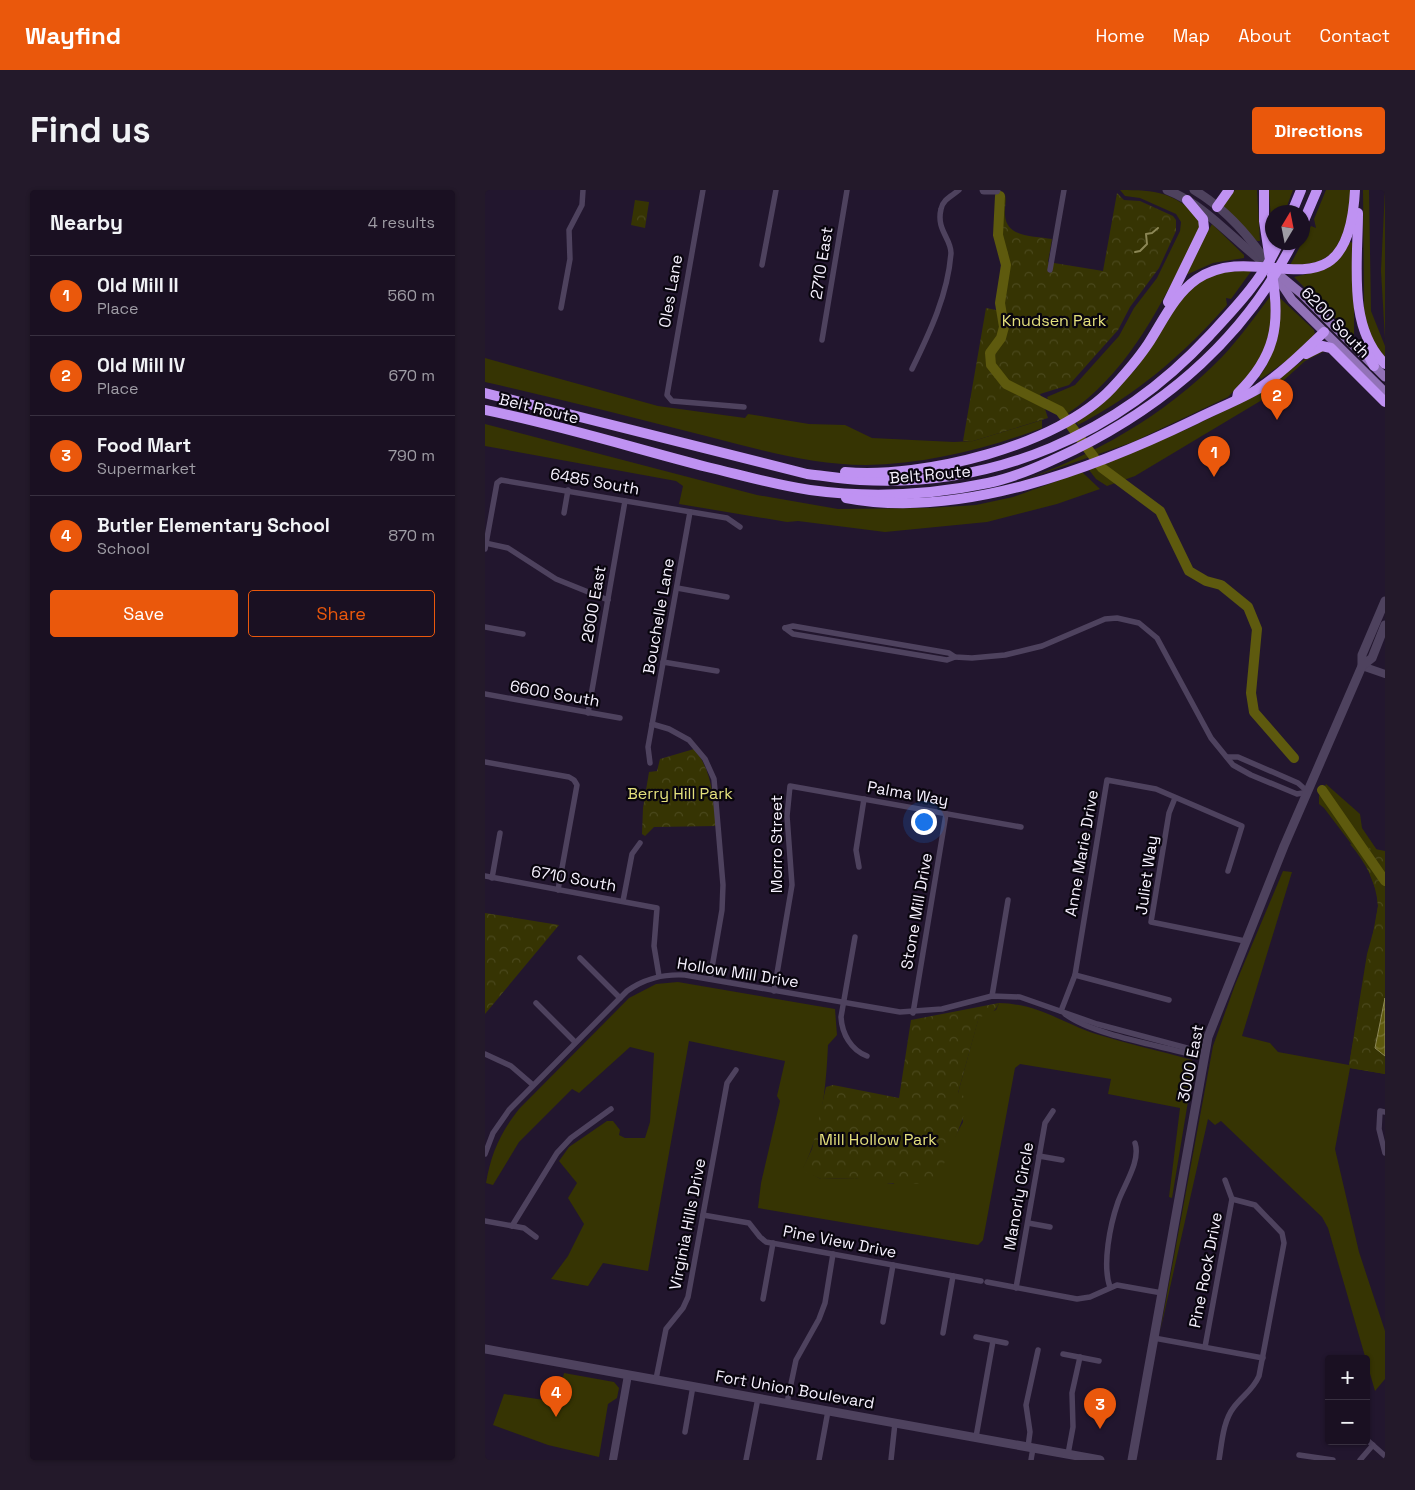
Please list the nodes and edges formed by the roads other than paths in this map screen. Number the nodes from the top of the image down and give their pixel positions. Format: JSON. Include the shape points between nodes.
{"nodes":[{"id":1,"x":583,"y":190,"type":"edge"},
{"id":2,"x":703,"y":190,"type":"edge"},
{"id":3,"x":776,"y":190,"type":"edge"},
{"id":4,"x":847,"y":190,"type":"edge"},
{"id":5,"x":959,"y":190,"type":"edge"},
{"id":6,"x":984,"y":190,"type":"edge"},
{"id":7,"x":996,"y":190,"type":"edge"},
{"id":8,"x":1064,"y":190,"type":"edge"},
{"id":9,"x":1167,"y":190,"type":"edge"},
{"id":10,"x":1194,"y":190,"type":"edge"},
{"id":11,"x":1229,"y":190,"type":"edge"},
{"id":12,"x":1264,"y":190,"type":"edge"},
{"id":13,"x":1301,"y":190,"type":"edge"},
{"id":14,"x":1317,"y":190,"type":"edge"},
{"id":15,"x":1356,"y":190,"type":"edge"},
{"id":16,"x":1187,"y":200,"type":"junction"},
{"id":17,"x":1295,"y":205,"type":"edge"},
{"id":18,"x":1217,"y":207,"type":"junction"},
{"id":19,"x":1310,"y":207,"type":"edge"},
{"id":20,"x":1274,"y":250,"type":"edge"},
{"id":21,"x":1288,"y":250,"type":"edge"},
{"id":22,"x":762,"y":265,"type":"dead end"},
{"id":23,"x":1271,"y":268,"type":"junction"},
{"id":24,"x":1050,"y":270,"type":"dead end"},
{"id":25,"x":1359,"y":307,"type":"junction"},
{"id":26,"x":561,"y":308,"type":"dead end"},
{"id":27,"x":1324,"y":332,"type":"junction"},
{"id":28,"x":822,"y":340,"type":"dead end"},
{"id":29,"x":1147,"y":346,"type":"junction"},
{"id":30,"x":1294,"y":361,"type":"junction"},
{"id":31,"x":1385,"y":364,"type":"edge"},
{"id":32,"x":1374,"y":366,"type":"junction"},
{"id":33,"x":912,"y":369,"type":"dead end"},
{"id":34,"x":1385,"y":377,"type":"edge"},
{"id":35,"x":1385,"y":392,"type":"edge"},
{"id":36,"x":485,"y":393,"type":"edge"},
{"id":37,"x":1237,"y":399,"type":"junction"},
{"id":38,"x":1385,"y":402,"type":"edge"},
{"id":39,"x":744,"y":407,"type":"dead end"},
{"id":40,"x":485,"y":410,"type":"edge"},
{"id":41,"x":1047,"y":457,"type":"junction"},
{"id":42,"x":758,"y":464,"type":"junction"},
{"id":43,"x":568,"y":490,"type":"junction"},
{"id":44,"x":811,"y":490,"type":"junction"},
{"id":45,"x":625,"y":501,"type":"junction"},
{"id":46,"x":690,"y":512,"type":"junction"},
{"id":47,"x":564,"y":513,"type":"dead end"},
{"id":48,"x":740,"y":527,"type":"dead end"},
{"id":49,"x":485,"y":545,"type":"edge"},
{"id":50,"x":677,"y":588,"type":"junction"},
{"id":51,"x":727,"y":597,"type":"dead end"},
{"id":52,"x":608,"y":600,"type":"junction"},
{"id":53,"x":1385,"y":601,"type":"edge"},
{"id":54,"x":1385,"y":625,"type":"edge"},
{"id":55,"x":485,"y":627,"type":"edge"},
{"id":56,"x":523,"y":634,"type":"dead end"},
{"id":57,"x":955,"y":657,"type":"junction"},
{"id":58,"x":663,"y":662,"type":"junction"},
{"id":59,"x":1362,"y":666,"type":"junction"},
{"id":60,"x":717,"y":671,"type":"dead end"},
{"id":61,"x":1385,"y":674,"type":"edge"},
{"id":62,"x":485,"y":694,"type":"edge"},
{"id":63,"x":588,"y":713,"type":"junction"},
{"id":64,"x":620,"y":718,"type":"dead end"},
{"id":65,"x":652,"y":724,"type":"junction"},
{"id":66,"x":1227,"y":757,"type":"junction"},
{"id":67,"x":485,"y":762,"type":"edge"},
{"id":68,"x":650,"y":763,"type":"dead end"},
{"id":69,"x":790,"y":786,"type":"joint"},
{"id":70,"x":1308,"y":792,"type":"junction"},
{"id":71,"x":1175,"y":798,"type":"junction"},
{"id":72,"x":864,"y":799,"type":"junction"},
{"id":73,"x":946,"y":814,"type":"junction"},
{"id":74,"x":1021,"y":827,"type":"dead end"},
{"id":75,"x":500,"y":833,"type":"dead end"},
{"id":76,"x":640,"y":843,"type":"dead end"},
{"id":77,"x":859,"y":867,"type":"dead end"},
{"id":78,"x":1228,"y":871,"type":"dead end"},
{"id":79,"x":485,"y":876,"type":"edge"},
{"id":80,"x":492,"y":878,"type":"junction"},
{"id":81,"x":558,"y":890,"type":"junction"},
{"id":82,"x":1008,"y":900,"type":"dead end"},
{"id":83,"x":623,"y":901,"type":"junction"},
{"id":84,"x":855,"y":936,"type":"dead end"},
{"id":85,"x":1245,"y":941,"type":"junction"},
{"id":86,"x":580,"y":958,"type":"dead end"},
{"id":87,"x":1075,"y":975,"type":"junction"},
{"id":88,"x":659,"y":976,"type":"junction"},
{"id":89,"x":710,"y":979,"type":"junction"},
{"id":90,"x":774,"y":991,"type":"junction"},
{"id":91,"x":991,"y":996,"type":"junction"},
{"id":92,"x":620,"y":998,"type":"junction"},
{"id":93,"x":1169,"y":1000,"type":"dead end"},
{"id":94,"x":536,"y":1003,"type":"dead end"},
{"id":95,"x":843,"y":1003,"type":"junction"},
{"id":96,"x":1061,"y":1011,"type":"junction"},
{"id":97,"x":913,"y":1012,"type":"junction"},
{"id":98,"x":575,"y":1042,"type":"junction"},
{"id":99,"x":485,"y":1054,"type":"edge"},
{"id":100,"x":1199,"y":1054,"type":"junction"},
{"id":101,"x":867,"y":1056,"type":"dead end"},
{"id":102,"x":736,"y":1070,"type":"dead end"},
{"id":103,"x":533,"y":1085,"type":"junction"},
{"id":104,"x":611,"y":1109,"type":"dead end"},
{"id":105,"x":1053,"y":1112,"type":"dead end"},
{"id":106,"x":1383,"y":1112,"type":"edge"},
{"id":107,"x":1135,"y":1143,"type":"dead end"},
{"id":108,"x":1385,"y":1153,"type":"edge"},
{"id":109,"x":485,"y":1154,"type":"edge"},
{"id":110,"x":1039,"y":1156,"type":"junction"},
{"id":111,"x":1062,"y":1160,"type":"dead end"},
{"id":112,"x":1225,"y":1180,"type":"dead end"},
{"id":113,"x":1233,"y":1199,"type":"junction"},
{"id":114,"x":703,"y":1214,"type":"junction"},
{"id":115,"x":485,"y":1221,"type":"edge"},
{"id":116,"x":1027,"y":1223,"type":"junction"},
{"id":117,"x":512,"y":1226,"type":"junction"},
{"id":118,"x":1050,"y":1227,"type":"dead end"},
{"id":119,"x":537,"y":1237,"type":"dead end"},
{"id":120,"x":773,"y":1243,"type":"junction"},
{"id":121,"x":833,"y":1254,"type":"junction"},
{"id":122,"x":893,"y":1265,"type":"junction"},
{"id":123,"x":953,"y":1276,"type":"junction"},
{"id":124,"x":1110,"y":1287,"type":"junction"},
{"id":125,"x":1016,"y":1288,"type":"junction"},
{"id":126,"x":1162,"y":1293,"type":"junction"},
{"id":127,"x":763,"y":1300,"type":"dead end"},
{"id":128,"x":883,"y":1322,"type":"dead end"},
{"id":129,"x":943,"y":1333,"type":"dead end"},
{"id":130,"x":976,"y":1337,"type":"dead end"},
{"id":131,"x":1154,"y":1338,"type":"junction"},
{"id":132,"x":993,"y":1341,"type":"junction"},
{"id":133,"x":1007,"y":1343,"type":"dead end"},
{"id":134,"x":1205,"y":1347,"type":"junction"},
{"id":135,"x":485,"y":1349,"type":"edge"},
{"id":136,"x":1038,"y":1350,"type":"dead end"},
{"id":137,"x":1063,"y":1354,"type":"dead end"},
{"id":138,"x":1079,"y":1357,"type":"junction"},
{"id":139,"x":1263,"y":1358,"type":"junction"},
{"id":140,"x":1099,"y":1361,"type":"dead end"},
{"id":141,"x":628,"y":1374,"type":"junction"},
{"id":142,"x":656,"y":1379,"type":"junction"},
{"id":143,"x":693,"y":1386,"type":"junction"},
{"id":144,"x":758,"y":1398,"type":"junction"},
{"id":145,"x":787,"y":1403,"type":"junction"},
{"id":146,"x":828,"y":1411,"type":"junction"},
{"id":147,"x":895,"y":1423,"type":"junction"},
{"id":148,"x":685,"y":1432,"type":"dead end"},
{"id":149,"x":976,"y":1437,"type":"junction"},
{"id":150,"x":1370,"y":1442,"type":"edge"},
{"id":151,"x":1373,"y":1445,"type":"junction"},
{"id":152,"x":1031,"y":1447,"type":"junction"},
{"id":153,"x":1068,"y":1454,"type":"junction"},
{"id":154,"x":1299,"y":1455,"type":"dead end"},
{"id":155,"x":1385,"y":1456,"type":"edge"},
{"id":156,"x":1307,"y":1458,"type":"edge"},
{"id":157,"x":613,"y":1460,"type":"edge"},
{"id":158,"x":746,"y":1460,"type":"edge"},
{"id":159,"x":819,"y":1460,"type":"edge"},
{"id":160,"x":891,"y":1460,"type":"edge"},
{"id":161,"x":1031,"y":1460,"type":"edge"},
{"id":162,"x":1100,"y":1460,"type":"edge"},
{"id":163,"x":1132,"y":1460,"type":"edge"},
{"id":164,"x":1219,"y":1460,"type":"edge"},
{"id":165,"x":1333,"y":1460,"type":"edge"},
{"id":166,"x":1359,"y":1460,"type":"edge"}],
"edges":[{"from":1,"to":26,"type":"street","via":[[582,205],[569,230],[570,259]]},
{"from":2,"to":39,"type":"street","name":"Oles Lane","via":[[666,391],[673,401]]},
{"from":3,"to":22,"type":"street"},
{"from":4,"to":28,"type":"street","name":"2710 East"},
{"from":5,"to":33,"type":"street","via":[[941,208],[941,227],[951,250],[949,265],[939,310]]},
{"from":6,"to":7,"type":"main road"},
{"from":8,"to":24,"type":"street"},
{"from":9,"to":16,"type":"main road","name":"6200 South"},
{"from":10,"to":18,"type":"main road","name":"6200 South"},
{"from":11,"to":18,"type":"highway"},
{"from":12,"to":23,"type":"highway","via":[[1264,221]]},
{"from":13,"to":17,"type":"highway"},
{"from":14,"to":19,"type":"highway"},
{"from":15,"to":23,"type":"highway","via":[[1354,218],[1343,247],[1334,256],[1313,268]]},
{"from":15,"to":25,"type":"highway"},
{"from":16,"to":23,"type":"main road","name":"6200 South","via":[[1211,216],[1247,251]]},
{"from":16,"to":29,"type":"highway","via":[[1203,218],[1204,228]]},
{"from":18,"to":23,"type":"main road","name":"6200 South","via":[[1255,245]]},
{"from":20,"to":41,"type":"highway","name":"Belt Route","via":[[1257,280],[1231,312],[1176,370],[1141,398]]},
{"from":21,"to":41,"type":"highway","name":"Belt Route","via":[[1266,289],[1241,321],[1188,378],[1148,408],[1102,436]]},
{"from":23,"to":27,"type":"main road","name":"6200 South","via":[[1292,300]]},
{"from":23,"to":29,"type":"highway","via":[[1236,265],[1216,269],[1198,278],[1173,302]]},
{"from":23,"to":32,"type":"main road","name":"6200 South"},
{"from":23,"to":37,"type":"highway","via":[[1277,319],[1273,342],[1261,366],[1238,393]]},
{"from":25,"to":31,"type":"highway","via":[[1368,343]]},
{"from":25,"to":32,"type":"highway","via":[[1360,338]]},
{"from":27,"to":30,"type":"highway"},
{"from":27,"to":35,"type":"main road","name":"6200 South"},
{"from":29,"to":42,"type":"highway","via":[[1111,389],[1086,409],[1040,435],[977,458],[913,470],[859,473]]},
{"from":30,"to":37,"type":"highway","via":[[1257,389]]},
{"from":30,"to":38,"type":"highway","via":[[1322,346],[1331,348]]},
{"from":32,"to":34,"type":"main road","name":"6200 South"},
{"from":36,"to":42,"type":"highway","name":"Belt Route"},
{"from":37,"to":44,"type":"highway","via":[[1112,456],[1056,477],[995,493],[912,502],[861,500]]},
{"from":40,"to":44,"type":"highway","name":"Belt Route"},
{"from":41,"to":42,"type":"highway","name":"Belt Route","via":[[980,471],[913,479],[860,480]]},
{"from":41,"to":44,"type":"highway","name":"Belt Route","via":[[990,483],[916,493]]},
{"from":43,"to":45,"type":"street","name":"6485 South"},
{"from":43,"to":47,"type":"street"},
{"from":43,"to":49,"type":"street","name":"6485 South","via":[[507,480],[497,483]]},
{"from":45,"to":46,"type":"street","name":"6485 South"},
{"from":45,"to":52,"type":"street","name":"2600 East"},
{"from":46,"to":48,"type":"street","name":"6485 South","via":[[727,518]]},
{"from":46,"to":50,"type":"street","name":"Bouchelle Lane"},
{"from":49,"to":52,"type":"street","via":[[508,548],[556,579]]},
{"from":50,"to":51,"type":"street"},
{"from":50,"to":58,"type":"street","name":"Bouchelle Lane"},
{"from":52,"to":63,"type":"street","name":"2600 East"},
{"from":53,"to":59,"type":"main road","name":"3000 East","via":[[1362,655]]},
{"from":54,"to":59,"type":"main road","name":"3000 East","via":[[1371,658]]},
{"from":55,"to":56,"type":"street"},
{"from":57,"to":57,"type":"street","via":[[949,653],[835,633],[793,626],[785,628],[793,634],[863,647],[947,660]]},
{"from":57,"to":66,"type":"street","via":[[1024,652],[1105,619],[1139,623],[1157,638],[1202,724]]},
{"from":58,"to":60,"type":"street"},
{"from":58,"to":65,"type":"street","name":"Bouchelle Lane"},
{"from":59,"to":61,"type":"street"},
{"from":59,"to":70,"type":"main road","name":"3000 East"},
{"from":62,"to":63,"type":"street","name":"6600 South"},
{"from":63,"to":64,"type":"street","name":"6600 South"},
{"from":65,"to":68,"type":"street","name":"Bouchelle Lane","via":[[648,747]]},
{"from":65,"to":89,"type":"street","via":[[689,740],[705,759],[713,780],[723,885]]},
{"from":66,"to":70,"type":"street","via":[[1237,757],[1298,783]]},
{"from":66,"to":70,"type":"street","via":[[1233,765],[1251,775],[1297,794]]},
{"from":67,"to":81,"type":"street","via":[[569,777],[577,785]]},
{"from":69,"to":72,"type":"street","name":"Palma Way"},
{"from":69,"to":90,"type":"street","name":"Morro Street","via":[[787,816],[792,886]]},
{"from":70,"to":85,"type":"main road","name":"3000 East"},
{"from":71,"to":78,"type":"street","name":"Anne Marie Drive","via":[[1242,826]]},
{"from":71,"to":85,"type":"street","name":"Juliet Way","via":[[1169,813],[1151,922]]},
{"from":71,"to":87,"type":"street","name":"Anne Marie Drive","via":[[1156,789],[1107,780]]},
{"from":72,"to":73,"type":"street","name":"Palma Way"},
{"from":72,"to":77,"type":"street","via":[[856,850]]},
{"from":73,"to":74,"type":"street","name":"Palma Way"},
{"from":73,"to":97,"type":"street","name":"Stone Mill Drive"},
{"from":75,"to":80,"type":"street"},
{"from":76,"to":83,"type":"street","via":[[632,854]]},
{"from":79,"to":80,"type":"street","name":"6710 South"},
{"from":80,"to":81,"type":"street","name":"6710 South"},
{"from":81,"to":83,"type":"street","name":"6710 South"},
{"from":82,"to":91,"type":"street"},
{"from":83,"to":88,"type":"street","name":"6710 South","via":[[657,908],[654,946]]},
{"from":84,"to":95,"type":"street"},
{"from":85,"to":100,"type":"main road","name":"3000 East"},
{"from":86,"to":92,"type":"street"},
{"from":87,"to":93,"type":"street"},
{"from":87,"to":96,"type":"street","name":"Anne Marie Drive"},
{"from":88,"to":89,"type":"street","name":"Hollow Mill Drive","via":[[685,975]]},
{"from":88,"to":92,"type":"street","name":"Hollow Mill Drive","via":[[642,982]]},
{"from":89,"to":90,"type":"street","name":"Hollow Mill Drive"},
{"from":90,"to":95,"type":"street","name":"Hollow Mill Drive"},
{"from":91,"to":96,"type":"street","name":"Hollow Mill Drive","via":[[1026,998]]},
{"from":91,"to":97,"type":"street","name":"Hollow Mill Drive","via":[[942,1009]]},
{"from":92,"to":98,"type":"street","name":"Hollow Mill Drive"},
{"from":94,"to":98,"type":"street"},
{"from":95,"to":97,"type":"street","name":"Hollow Mill Drive"},
{"from":95,"to":101,"type":"street","via":[[844,1034],[855,1050]]},
{"from":96,"to":100,"type":"street","name":"Hollow Mill Drive"},
{"from":98,"to":103,"type":"street","name":"Hollow Mill Drive"},
{"from":99,"to":103,"type":"street","via":[[511,1066]]},
{"from":100,"to":126,"type":"main road","name":"3000 East"},
{"from":102,"to":114,"type":"street","name":"Virginia Hills Drive","via":[[727,1084]]},
{"from":103,"to":109,"type":"street","name":"Hollow Mill Drive","via":[[501,1121]]},
{"from":104,"to":117,"type":"street","via":[[571,1138],[557,1153]]},
{"from":105,"to":110,"type":"street","name":"Manorly Circle","via":[[1045,1123]]},
{"from":106,"to":108,"type":"street","via":[[1379,1129]]},
{"from":107,"to":124,"type":"street","via":[[1137,1155],[1117,1204],[1106,1265]]},
{"from":110,"to":111,"type":"street"},
{"from":110,"to":116,"type":"street","name":"Manorly Circle"},
{"from":112,"to":113,"type":"street"},
{"from":113,"to":134,"type":"street","name":"Pine Rock Drive"},
{"from":113,"to":139,"type":"street","via":[[1255,1205],[1284,1238]]},
{"from":114,"to":120,"type":"street","name":"Pine View Drive","via":[[749,1223],[763,1240]]},
{"from":114,"to":142,"type":"street","name":"Virginia Hills Drive","via":[[688,1297],[666,1329]]},
{"from":115,"to":117,"type":"street"},
{"from":116,"to":118,"type":"street"},
{"from":116,"to":125,"type":"street","name":"Manorly Circle"},
{"from":117,"to":119,"type":"street","via":[[524,1228]]},
{"from":120,"to":121,"type":"street","name":"Pine View Drive"},
{"from":120,"to":127,"type":"street"},
{"from":121,"to":122,"type":"street","name":"Pine View Drive"},
{"from":121,"to":145,"type":"street","via":[[825,1303],[795,1360]]},
{"from":122,"to":123,"type":"street","name":"Pine View Drive"},
{"from":122,"to":128,"type":"street"},
{"from":123,"to":125,"type":"street","name":"Pine View Drive"},
{"from":123,"to":129,"type":"street"},
{"from":124,"to":125,"type":"street","name":"Pine View Drive","via":[[1090,1297],[1077,1299]]},
{"from":124,"to":126,"type":"street","name":"Pine View Drive","via":[[1124,1286]]},
{"from":126,"to":131,"type":"main road","name":"3000 East"},
{"from":130,"to":132,"type":"street"},
{"from":131,"to":134,"type":"street"},
{"from":131,"to":163,"type":"main road","name":"3000 East"},
{"from":132,"to":133,"type":"street"},
{"from":132,"to":149,"type":"street"},
{"from":134,"to":139,"type":"street"},
{"from":135,"to":141,"type":"main road","name":"Fort Union Boulevard"},
{"from":136,"to":152,"type":"street","via":[[1026,1405]]},
{"from":137,"to":138,"type":"street"},
{"from":138,"to":140,"type":"street"},
{"from":138,"to":153,"type":"street","via":[[1072,1393],[1073,1427]]},
{"from":139,"to":164,"type":"street","via":[[1256,1385],[1235,1406],[1226,1423]]},
{"from":141,"to":142,"type":"main road","name":"Fort Union Boulevard"},
{"from":141,"to":157,"type":"street"},
{"from":142,"to":143,"type":"main road","name":"Fort Union Boulevard"},
{"from":143,"to":144,"type":"main road","name":"Fort Union Boulevard"},
{"from":143,"to":148,"type":"street"},
{"from":144,"to":145,"type":"main road","name":"Fort Union Boulevard"},
{"from":144,"to":158,"type":"street"},
{"from":145,"to":146,"type":"main road","name":"Fort Union Boulevard"},
{"from":146,"to":147,"type":"main road","name":"Fort Union Boulevard"},
{"from":146,"to":159,"type":"street"},
{"from":147,"to":149,"type":"main road","name":"Fort Union Boulevard"},
{"from":147,"to":160,"type":"street"},
{"from":149,"to":152,"type":"main road","name":"Fort Union Boulevard"},
{"from":150,"to":151,"type":"street"},
{"from":151,"to":155,"type":"street"},
{"from":151,"to":166,"type":"street"},
{"from":152,"to":153,"type":"main road","name":"Fort Union Boulevard"},
{"from":152,"to":161,"type":"street"},
{"from":153,"to":162,"type":"main road","name":"Fort Union Boulevard"},
{"from":154,"to":156,"type":"street"},
{"from":156,"to":165,"type":"street"}]}
